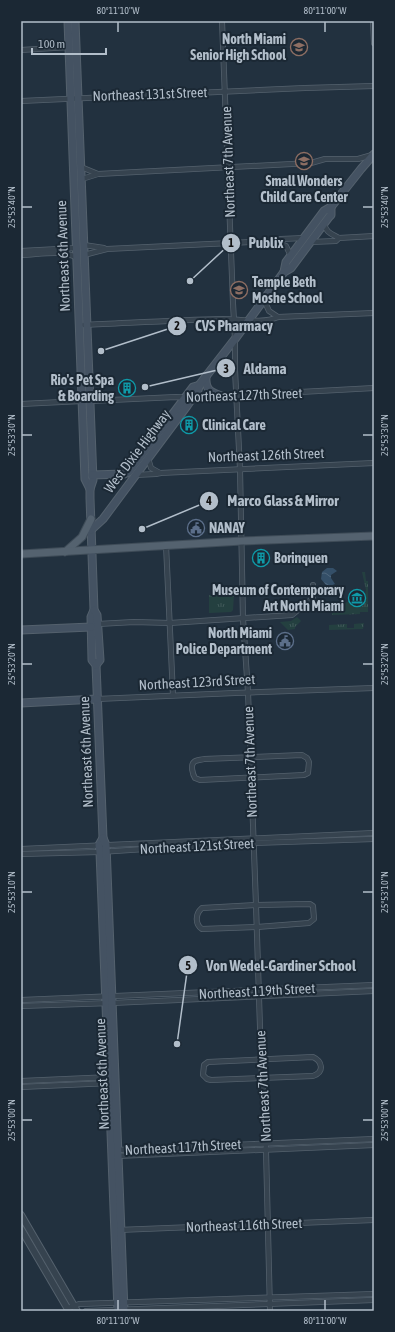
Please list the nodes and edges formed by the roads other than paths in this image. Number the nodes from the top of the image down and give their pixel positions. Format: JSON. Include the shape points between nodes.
{"nodes":[{"id":1,"x":68,"y":21,"type":"edge"},
{"id":2,"x":75,"y":21,"type":"edge"},
{"id":3,"x":222,"y":21,"type":"edge"},
{"id":4,"x":373,"y":21,"type":"edge"},
{"id":5,"x":374,"y":43,"type":"edge"},
{"id":6,"x":70,"y":47,"type":"junction"},
{"id":7,"x":21,"y":50,"type":"edge"},
{"id":8,"x":374,"y":86,"type":"edge"},
{"id":9,"x":226,"y":91,"type":"junction"},
{"id":10,"x":74,"y":98,"type":"junction"},
{"id":11,"x":21,"y":101,"type":"edge"},
{"id":12,"x":374,"y":154,"type":"edge"},
{"id":13,"x":81,"y":167,"type":"junction"},
{"id":14,"x":228,"y":167,"type":"junction"},
{"id":15,"x":98,"y":174,"type":"junction"},
{"id":16,"x":82,"y":179,"type":"junction"},
{"id":17,"x":331,"y":207,"type":"junction"},
{"id":18,"x":324,"y":223,"type":"junction"},
{"id":19,"x":76,"y":231,"type":"junction"},
{"id":20,"x":374,"y":236,"type":"edge"},
{"id":21,"x":339,"y":238,"type":"junction"},
{"id":22,"x":307,"y":240,"type":"junction"},
{"id":23,"x":274,"y":241,"type":"junction"},
{"id":24,"x":231,"y":243,"type":"junction"},
{"id":25,"x":84,"y":245,"type":"junction"},
{"id":26,"x":77,"y":248,"type":"junction"},
{"id":27,"x":108,"y":249,"type":"junction"},
{"id":28,"x":21,"y":251,"type":"edge"},
{"id":29,"x":21,"y":255,"type":"edge"},
{"id":30,"x":84,"y":255,"type":"junction"},
{"id":31,"x":291,"y":256,"type":"junction"},
{"id":32,"x":77,"y":258,"type":"junction"},
{"id":33,"x":85,"y":268,"type":"junction"},
{"id":34,"x":284,"y":272,"type":"junction"},
{"id":35,"x":264,"y":300,"type":"junction"},
{"id":36,"x":374,"y":313,"type":"edge"},
{"id":37,"x":278,"y":317,"type":"junction"},
{"id":38,"x":234,"y":319,"type":"junction"},
{"id":39,"x":249,"y":320,"type":"junction"},
{"id":40,"x":87,"y":325,"type":"junction"},
{"id":41,"x":79,"y":326,"type":"junction"},
{"id":42,"x":235,"y":339,"type":"junction"},
{"id":43,"x":206,"y":376,"type":"junction"},
{"id":44,"x":374,"y":388,"type":"edge"},
{"id":45,"x":224,"y":396,"type":"junction"},
{"id":46,"x":237,"y":396,"type":"junction"},
{"id":47,"x":188,"y":398,"type":"junction"},
{"id":48,"x":86,"y":401,"type":"junction"},
{"id":49,"x":21,"y":404,"type":"edge"},
{"id":50,"x":148,"y":458,"type":"junction"},
{"id":51,"x":374,"y":463,"type":"edge"},
{"id":52,"x":240,"y":469,"type":"junction"},
{"id":53,"x":160,"y":473,"type":"junction"},
{"id":54,"x":131,"y":474,"type":"junction"},
{"id":55,"x":92,"y":475,"type":"junction"},
{"id":56,"x":90,"y":489,"type":"junction"},
{"id":57,"x":91,"y":519,"type":"junction"},
{"id":58,"x":91,"y":530,"type":"junction"},
{"id":59,"x":374,"y":536,"type":"edge"},
{"id":60,"x":242,"y":541,"type":"junction"},
{"id":61,"x":166,"y":545,"type":"junction"},
{"id":62,"x":92,"y":550,"type":"junction"},
{"id":63,"x":65,"y":552,"type":"junction"},
{"id":64,"x":21,"y":554,"type":"edge"},
{"id":65,"x":313,"y":585,"type":"dead end"},
{"id":66,"x":243,"y":618,"type":"junction"},
{"id":67,"x":170,"y":623,"type":"junction"},
{"id":68,"x":95,"y":626,"type":"junction"},
{"id":69,"x":21,"y":630,"type":"edge"},
{"id":70,"x":374,"y":688,"type":"edge"},
{"id":71,"x":248,"y":692,"type":"junction"},
{"id":72,"x":173,"y":695,"type":"junction"},
{"id":73,"x":97,"y":699,"type":"junction"},
{"id":74,"x":21,"y":703,"type":"edge"},
{"id":75,"x":250,"y":757,"type":"junction"},
{"id":76,"x":251,"y":778,"type":"junction"},
{"id":77,"x":374,"y":833,"type":"edge"},
{"id":78,"x":253,"y":838,"type":"junction"},
{"id":79,"x":374,"y":839,"type":"edge"},
{"id":80,"x":253,"y":844,"type":"junction"},
{"id":81,"x":103,"y":848,"type":"junction"},
{"id":82,"x":21,"y":849,"type":"edge"},
{"id":83,"x":21,"y":854,"type":"edge"},
{"id":84,"x":256,"y":905,"type":"junction"},
{"id":85,"x":257,"y":927,"type":"junction"},
{"id":86,"x":374,"y":985,"type":"edge"},
{"id":87,"x":259,"y":990,"type":"junction"},
{"id":88,"x":374,"y":991,"type":"edge"},
{"id":89,"x":259,"y":996,"type":"junction"},
{"id":90,"x":21,"y":1000,"type":"edge"},
{"id":91,"x":109,"y":1000,"type":"junction"},
{"id":92,"x":21,"y":1006,"type":"edge"},
{"id":93,"x":261,"y":1058,"type":"junction"},
{"id":94,"x":262,"y":1079,"type":"junction"},
{"id":95,"x":112,"y":1080,"type":"junction"},
{"id":96,"x":21,"y":1081,"type":"edge"},
{"id":97,"x":21,"y":1087,"type":"edge"},
{"id":98,"x":374,"y":1139,"type":"edge"},
{"id":99,"x":266,"y":1144,"type":"junction"},
{"id":100,"x":374,"y":1145,"type":"edge"},
{"id":101,"x":266,"y":1150,"type":"junction"},
{"id":102,"x":115,"y":1153,"type":"junction"},
{"id":103,"x":21,"y":1215,"type":"edge"},
{"id":104,"x":374,"y":1220,"type":"edge"},
{"id":105,"x":268,"y":1224,"type":"junction"},
{"id":106,"x":21,"y":1229,"type":"edge"},
{"id":107,"x":118,"y":1230,"type":"junction"},
{"id":108,"x":374,"y":1294,"type":"edge"},
{"id":109,"x":270,"y":1298,"type":"junction"},
{"id":110,"x":374,"y":1300,"type":"edge"},
{"id":111,"x":270,"y":1304,"type":"junction"},
{"id":112,"x":121,"y":1308,"type":"edge"},
{"id":113,"x":72,"y":1309,"type":"edge"},
{"id":114,"x":86,"y":1311,"type":"edge"},
{"id":115,"x":270,"y":1311,"type":"edge"}],
"edges":[{"from":1,"to":6,"type":"main road","name":"Northeast 6th Avenue"},
{"from":2,"to":10,"type":"main road","name":"Northeast 6th Avenue"},
{"from":3,"to":9,"type":"street","name":"Northeast 7th Avenue"},
{"from":4,"to":5,"type":"street"},
{"from":6,"to":7,"type":"street"},
{"from":6,"to":10,"type":"main road","name":"Northeast 6th Avenue"},
{"from":8,"to":9,"type":"street","name":"Northeast 131st Street"},
{"from":9,"to":10,"type":"street","name":"Northeast 131st Street"},
{"from":9,"to":14,"type":"street","name":"Northeast 7th Avenue"},
{"from":10,"to":11,"type":"street","name":"Northeast 131st Street"},
{"from":10,"to":13,"type":"main road","name":"Northeast 6th Avenue"},
{"from":10,"to":19,"type":"main road","name":"Northeast 6th Avenue"},
{"from":12,"to":14,"type":"street","via":[[358,159]]},
{"from":12,"to":17,"type":"main road","name":"West Dixie Highway"},
{"from":13,"to":15,"type":"street"},
{"from":13,"to":16,"type":"main road","name":"Northeast 6th Avenue"},
{"from":14,"to":15,"type":"street"},
{"from":14,"to":24,"type":"street","name":"Northeast 7th Avenue"},
{"from":15,"to":16,"type":"street"},
{"from":16,"to":25,"type":"main road","name":"Northeast 6th Avenue"},
{"from":17,"to":18,"type":"main road","name":"West Dixie Highway"},
{"from":17,"to":22,"type":"main road","name":"West Dixie Highway","via":[[324,211]]},
{"from":18,"to":21,"type":"street","via":[[328,232]]},
{"from":18,"to":22,"type":"main road","name":"West Dixie Highway"},
{"from":19,"to":26,"type":"main road","name":"Northeast 6th Avenue"},
{"from":19,"to":30,"type":"main road"},
{"from":20,"to":21,"type":"street"},
{"from":21,"to":22,"type":"street","via":[[336,241]]},
{"from":22,"to":23,"type":"street"},
{"from":22,"to":31,"type":"main road","name":"West Dixie Highway"},
{"from":22,"to":34,"type":"main road","name":"West Dixie Highway","via":[[291,268]]},
{"from":23,"to":24,"type":"street"},
{"from":23,"to":31,"type":"street","via":[[286,246]]},
{"from":24,"to":27,"type":"street"},
{"from":24,"to":38,"type":"street","name":"Northeast 7th Avenue"},
{"from":25,"to":27,"type":"street"},
{"from":25,"to":30,"type":"main road","name":"Northeast 6th Avenue"},
{"from":26,"to":28,"type":"street"},
{"from":26,"to":32,"type":"main road","name":"Northeast 6th Avenue"},
{"from":26,"to":33,"type":"main road"},
{"from":27,"to":30,"type":"street"},
{"from":29,"to":32,"type":"street","via":[[62,253]]},
{"from":30,"to":33,"type":"main road","name":"Northeast 6th Avenue"},
{"from":31,"to":34,"type":"main road","name":"West Dixie Highway","via":[[286,262]]},
{"from":32,"to":41,"type":"main road","name":"Northeast 6th Avenue"},
{"from":33,"to":40,"type":"main road","name":"Northeast 6th Avenue"},
{"from":34,"to":35,"type":"main road","name":"West Dixie Highway"},
{"from":35,"to":37,"type":"street","via":[[269,311]]},
{"from":35,"to":39,"type":"main road","name":"West Dixie Highway"},
{"from":36,"to":37,"type":"street"},
{"from":37,"to":39,"type":"street","via":[[272,320]]},
{"from":38,"to":39,"type":"street"},
{"from":38,"to":40,"type":"street"},
{"from":38,"to":42,"type":"street","name":"Northeast 7th Avenue"},
{"from":39,"to":42,"type":"main road","name":"West Dixie Highway"},
{"from":40,"to":41,"type":"street"},
{"from":40,"to":48,"type":"main road","name":"Northeast 6th Avenue"},
{"from":41,"to":48,"type":"main road","name":"Northeast 6th Avenue","via":[[82,387]]},
{"from":42,"to":43,"type":"main road","name":"West Dixie Highway"},
{"from":42,"to":46,"type":"street","name":"Northeast 7th Avenue"},
{"from":43,"to":45,"type":"main road","via":[[209,390]]},
{"from":43,"to":47,"type":"main road","name":"West Dixie Highway","via":[[200,385],[193,387]]},
{"from":44,"to":46,"type":"street","name":"Northeast 127th Street"},
{"from":45,"to":46,"type":"street","name":"Northeast 127th Street"},
{"from":45,"to":47,"type":"street","name":"Northeast 127th Street"},
{"from":46,"to":52,"type":"street","name":"Northeast 7th Avenue"},
{"from":47,"to":48,"type":"street","name":"Northeast 127th Street"},
{"from":47,"to":50,"type":"main road","name":"West Dixie Highway"},
{"from":47,"to":54,"type":"main road","name":"West Dixie Highway"},
{"from":48,"to":49,"type":"street","name":"Northeast 127th Street"},
{"from":48,"to":55,"type":"main road","name":"Northeast 6th Avenue"},
{"from":48,"to":56,"type":"main road","name":"Northeast 6th Avenue","via":[[85,479]]},
{"from":50,"to":53,"type":"street","via":[[151,468]]},
{"from":50,"to":54,"type":"main road","name":"West Dixie Highway"},
{"from":51,"to":52,"type":"street","name":"Northeast 126th Street"},
{"from":52,"to":53,"type":"street","name":"Northeast 126th Street"},
{"from":52,"to":60,"type":"street","name":"Northeast 7th Avenue"},
{"from":53,"to":54,"type":"street","name":"Northeast 126th Street"},
{"from":54,"to":55,"type":"main road","name":"Northeast 126th Street"},
{"from":54,"to":58,"type":"main road","name":"West Dixie Highway","via":[[103,519]]},
{"from":55,"to":56,"type":"main road","name":"Northeast 6th Avenue"},
{"from":56,"to":57,"type":"main road","name":"Northeast 6th Avenue"},
{"from":57,"to":58,"type":"main road","name":"Northeast 6th Avenue"},
{"from":57,"to":63,"type":"main road","via":[[82,537]]},
{"from":58,"to":62,"type":"main road","name":"Northeast 6th Avenue"},
{"from":59,"to":60,"type":"main road"},
{"from":60,"to":61,"type":"main road"},
{"from":60,"to":66,"type":"street","name":"Northeast 7th Avenue"},
{"from":61,"to":62,"type":"main road"},
{"from":61,"to":67,"type":"street"},
{"from":62,"to":63,"type":"main road"},
{"from":62,"to":68,"type":"main road","name":"Northeast 6th Avenue","via":[[94,610],[98,615]]},
{"from":63,"to":64,"type":"main road"},
{"from":65,"to":66,"type":"street","via":[[313,598],[292,615]]},
{"from":66,"to":67,"type":"street"},
{"from":66,"to":71,"type":"street","name":"Northeast 7th Avenue"},
{"from":67,"to":68,"type":"street","via":[[134,622]]},
{"from":67,"to":72,"type":"street"},
{"from":68,"to":69,"type":"main road"},
{"from":68,"to":73,"type":"main road","name":"Northeast 6th Avenue","via":[[92,660],[96,665]]},
{"from":70,"to":71,"type":"street","name":"Northeast 123rd Street"},
{"from":71,"to":72,"type":"street","name":"Northeast 123rd Street"},
{"from":71,"to":75,"type":"street","name":"Northeast 7th Avenue"},
{"from":72,"to":73,"type":"street","name":"Northeast 123rd Street"},
{"from":73,"to":74,"type":"main road","name":"Northeast 123rd Street"},
{"from":73,"to":81,"type":"main road","name":"Northeast 6th Avenue"},
{"from":75,"to":76,"type":"street","name":"Northeast 7th Avenue"},
{"from":75,"to":76,"type":"street","via":[[197,760],[193,763],[193,772],[195,778],[200,780]]},
{"from":75,"to":76,"type":"street","via":[[302,756],[309,762],[308,773],[304,775]]},
{"from":76,"to":78,"type":"street","name":"Northeast 7th Avenue"},
{"from":77,"to":78,"type":"street","name":"Northeast 121st Street"},
{"from":78,"to":80,"type":"street","name":"Northeast 7th Avenue"},
{"from":78,"to":81,"type":"street","name":"Northeast 121st Street"},
{"from":79,"to":80,"type":"street","name":"Northeast 121st Street"},
{"from":80,"to":81,"type":"street","name":"Northeast 121st Street"},
{"from":80,"to":84,"type":"street","name":"Northeast 7th Avenue"},
{"from":81,"to":82,"type":"street","name":"Northeast 121st Street"},
{"from":81,"to":83,"type":"street","name":"Northeast 121st Street"},
{"from":81,"to":91,"type":"main road","name":"Northeast 6th Avenue"},
{"from":84,"to":85,"type":"street","name":"Northeast 7th Avenue"},
{"from":84,"to":85,"type":"street","via":[[310,904],[313,906],[314,914],[314,919],[309,923]]},
{"from":84,"to":85,"type":"street","via":[[202,908],[196,919],[202,929]]},
{"from":85,"to":87,"type":"street","name":"Northeast 7th Avenue"},
{"from":86,"to":87,"type":"street","name":"Northeast 119th Street"},
{"from":87,"to":89,"type":"street","name":"Northeast 7th Avenue"},
{"from":87,"to":91,"type":"street","name":"Northeast 119th Street"},
{"from":88,"to":89,"type":"street","name":"Northeast 119th Street"},
{"from":89,"to":91,"type":"street","name":"Northeast 119th Street"},
{"from":89,"to":93,"type":"street","name":"Northeast 7th Avenue"},
{"from":90,"to":91,"type":"street","name":"Northeast 119th Street"},
{"from":91,"to":92,"type":"street","name":"Northeast 119th Street"},
{"from":91,"to":95,"type":"main road","name":"Northeast 6th Avenue"},
{"from":93,"to":94,"type":"street","name":"Northeast 7th Avenue"},
{"from":93,"to":94,"type":"street","via":[[208,1062],[204,1065],[203,1075],[211,1080]]},
{"from":93,"to":94,"type":"street","via":[[313,1056],[321,1064],[317,1075]]},
{"from":94,"to":99,"type":"street","name":"Northeast 7th Avenue"},
{"from":95,"to":96,"type":"street"},
{"from":95,"to":97,"type":"street"},
{"from":95,"to":102,"type":"main road","name":"Northeast 6th Avenue"},
{"from":98,"to":99,"type":"street","name":"Northeast 117th Street"},
{"from":99,"to":101,"type":"street","name":"Northeast 7th Avenue"},
{"from":99,"to":102,"type":"street","name":"Northeast 117th Street"},
{"from":100,"to":101,"type":"street","name":"Northeast 117th Street"},
{"from":101,"to":102,"type":"street","name":"Northeast 117th Street"},
{"from":101,"to":105,"type":"street","name":"Northeast 7th Avenue"},
{"from":102,"to":107,"type":"main road","name":"Northeast 6th Avenue"},
{"from":103,"to":113,"type":"street"},
{"from":104,"to":105,"type":"street","name":"Northeast 116th Street"},
{"from":105,"to":107,"type":"street","name":"Northeast 116th Street"},
{"from":105,"to":109,"type":"street","name":"Northeast 7th Avenue"},
{"from":106,"to":113,"type":"street"},
{"from":107,"to":112,"type":"main road","name":"Northeast 6th Avenue"},
{"from":108,"to":109,"type":"street"},
{"from":109,"to":111,"type":"street","name":"Northeast 7th Avenue"},
{"from":109,"to":112,"type":"street"},
{"from":110,"to":111,"type":"street"},
{"from":111,"to":112,"type":"street"},
{"from":111,"to":115,"type":"street","name":"Northeast 7th Avenue"},
{"from":112,"to":113,"type":"street"},
{"from":112,"to":114,"type":"street"}]}
